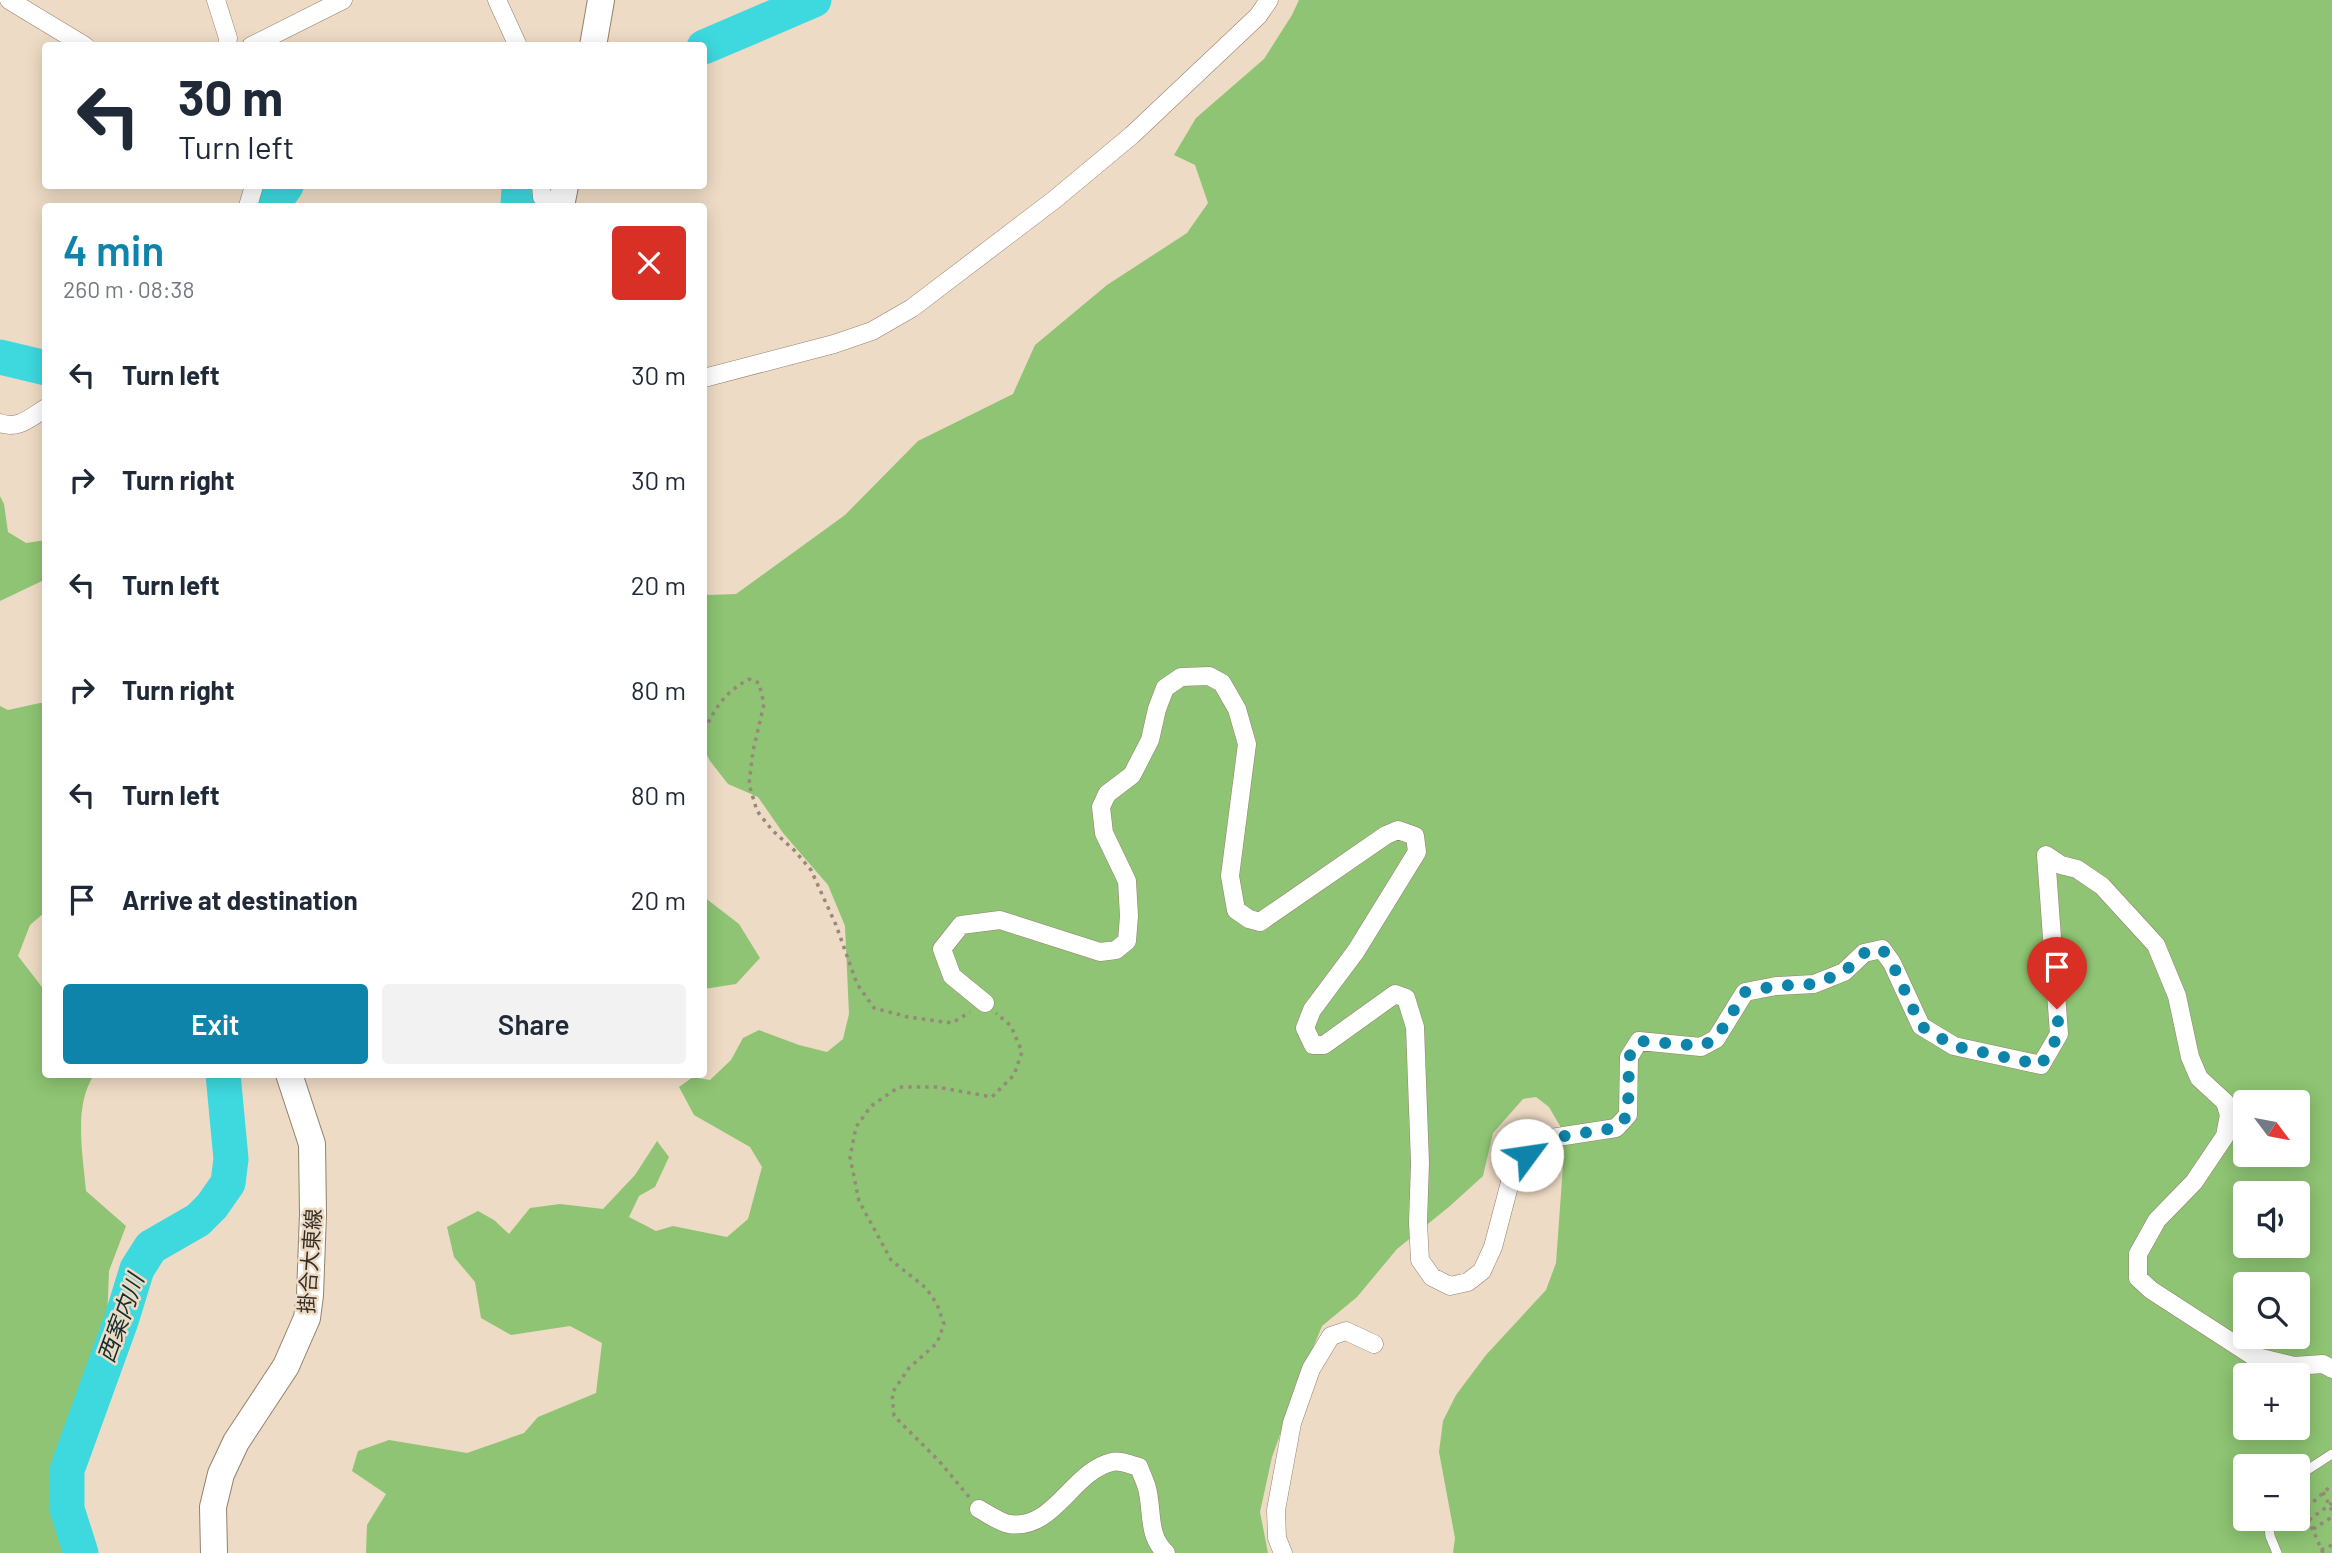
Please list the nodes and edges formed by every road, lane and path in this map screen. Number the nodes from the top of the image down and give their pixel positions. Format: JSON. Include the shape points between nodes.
{"nodes":[{"id":1,"x":9,"y":0,"type":"edge"},
{"id":2,"x":215,"y":0,"type":"edge"},
{"id":3,"x":343,"y":0,"type":"edge"},
{"id":4,"x":497,"y":0,"type":"edge"},
{"id":5,"x":601,"y":0,"type":"edge"},
{"id":6,"x":1269,"y":0,"type":"edge"},
{"id":7,"x":78,"y":42,"type":"edge"},
{"id":8,"x":228,"y":42,"type":"edge"},
{"id":9,"x":259,"y":42,"type":"edge"},
{"id":10,"x":516,"y":42,"type":"edge"},
{"id":11,"x":594,"y":42,"type":"edge"},
{"id":12,"x":541,"y":189,"type":"edge"},
{"id":13,"x":562,"y":199,"type":"edge"},
{"id":14,"x":707,"y":377,"type":"edge"},
{"id":15,"x":42,"y":411,"type":"edge"},
{"id":16,"x":0,"y":423,"type":"edge"},
{"id":17,"x":707,"y":725,"type":"edge"},
{"id":18,"x":985,"y":1003,"type":"junction"},
{"id":19,"x":290,"y":1078,"type":"edge"},
{"id":20,"x":1374,"y":1344,"type":"dead end"},
{"id":21,"x":2332,"y":1369,"type":"edge"},
{"id":22,"x":2332,"y":1454,"type":"edge"},
{"id":23,"x":2310,"y":1468,"type":"edge"},
{"id":24,"x":2332,"y":1485,"type":"edge"},
{"id":25,"x":2323,"y":1492,"type":"junction"},
{"id":26,"x":2310,"y":1504,"type":"edge"},
{"id":27,"x":2330,"y":1504,"type":"edge"},
{"id":28,"x":979,"y":1509,"type":"joint"},
{"id":29,"x":2332,"y":1511,"type":"edge"},
{"id":30,"x":2332,"y":1517,"type":"edge"},
{"id":31,"x":2310,"y":1519,"type":"edge"},
{"id":32,"x":2310,"y":1522,"type":"edge"},
{"id":33,"x":2313,"y":1530,"type":"junction"},
{"id":34,"x":2269,"y":1531,"type":"edge"},
{"id":35,"x":2332,"y":1545,"type":"edge"},
{"id":36,"x":2322,"y":1552,"type":"edge"},
{"id":37,"x":214,"y":1553,"type":"edge"},
{"id":38,"x":1166,"y":1553,"type":"edge"},
{"id":39,"x":1283,"y":1553,"type":"edge"},
{"id":40,"x":2277,"y":1553,"type":"edge"}],
"edges":[{"from":1,"to":7,"type":"street"},
{"from":2,"to":8,"type":"street"},
{"from":3,"to":9,"type":"street"},
{"from":4,"to":10,"type":"street"},
{"from":5,"to":11,"type":"main road"},
{"from":6,"to":14,"type":"street","via":[[1258,16],[1132,135],[912,307],[872,331]]},
{"from":12,"to":13,"type":"street","via":[[542,197]]},
{"from":15,"to":16,"type":"street","via":[[22,424]]},
{"from":17,"to":18,"type":"path","via":[[730,689],[749,679],[759,684],[764,704],[749,784],[757,811],[811,870],[857,984],[874,1008],[952,1023]]},
{"from":18,"to":21,"type":"street","via":[[952,976],[942,949],[961,925],[1000,920],[1100,952],[1116,950],[1127,941],[1127,881],[1104,833],[1101,807],[1107,794],[1132,775],[1150,740],[1165,688],[1181,677],[1209,676],[1222,683],[1237,709],[1247,744],[1230,876],[1236,910],[1260,922],[1386,835],[1398,830],[1415,836],[1417,852],[1356,951],[1312,1010],[1305,1028],[1313,1045],[1324,1045],[1395,994],[1406,998],[1415,1027],[1420,1260],[1432,1277],[1450,1286],[1468,1282],[1482,1272],[1513,1171],[1527,1155],[1551,1138],[1616,1128],[1628,1115],[1629,1057],[1639,1041],[1701,1046],[1716,1039],[1745,992],[1814,984],[1844,972],[1864,953],[1882,949],[1921,1026],[1954,1046],[2041,1065],[2059,1034],[2046,855],[2102,887],[2156,945],[2177,996],[2199,1078],[2225,1102],[2229,1115],[2225,1136],[2194,1182],[2157,1220],[2144,1243],[2138,1254],[2138,1278],[2253,1356]]},
{"from":18,"to":28,"type":"path","via":[[1010,1026],[1022,1052],[1014,1074],[992,1097],[937,1087],[899,1087],[871,1106],[856,1127],[850,1157],[859,1201],[891,1260],[926,1288],[944,1324],[937,1343],[909,1368],[892,1392],[894,1416]]},
{"from":19,"to":37,"type":"main road","name":"掛合大東線","via":[[312,1144],[307,1318],[286,1366],[236,1442],[221,1474],[213,1507]]},
{"from":20,"to":39,"type":"street","via":[[1346,1331],[1331,1336],[1311,1369],[1292,1423],[1276,1510],[1277,1538]]},
{"from":22,"to":23,"type":"lane"},
{"from":24,"to":25,"type":"path"},
{"from":25,"to":26,"type":"path"},
{"from":25,"to":27,"type":"path"},
{"from":27,"to":29,"type":"path"},
{"from":27,"to":31,"type":"path"},
{"from":28,"to":38,"type":"street","via":[[1008,1524],[1036,1521],[1087,1474],[1114,1461],[1139,1466],[1151,1524]]},
{"from":30,"to":33,"type":"path"},
{"from":32,"to":33,"type":"path"},
{"from":33,"to":36,"type":"path"},
{"from":34,"to":40,"type":"lane"},
{"from":35,"to":36,"type":"path"}]}
